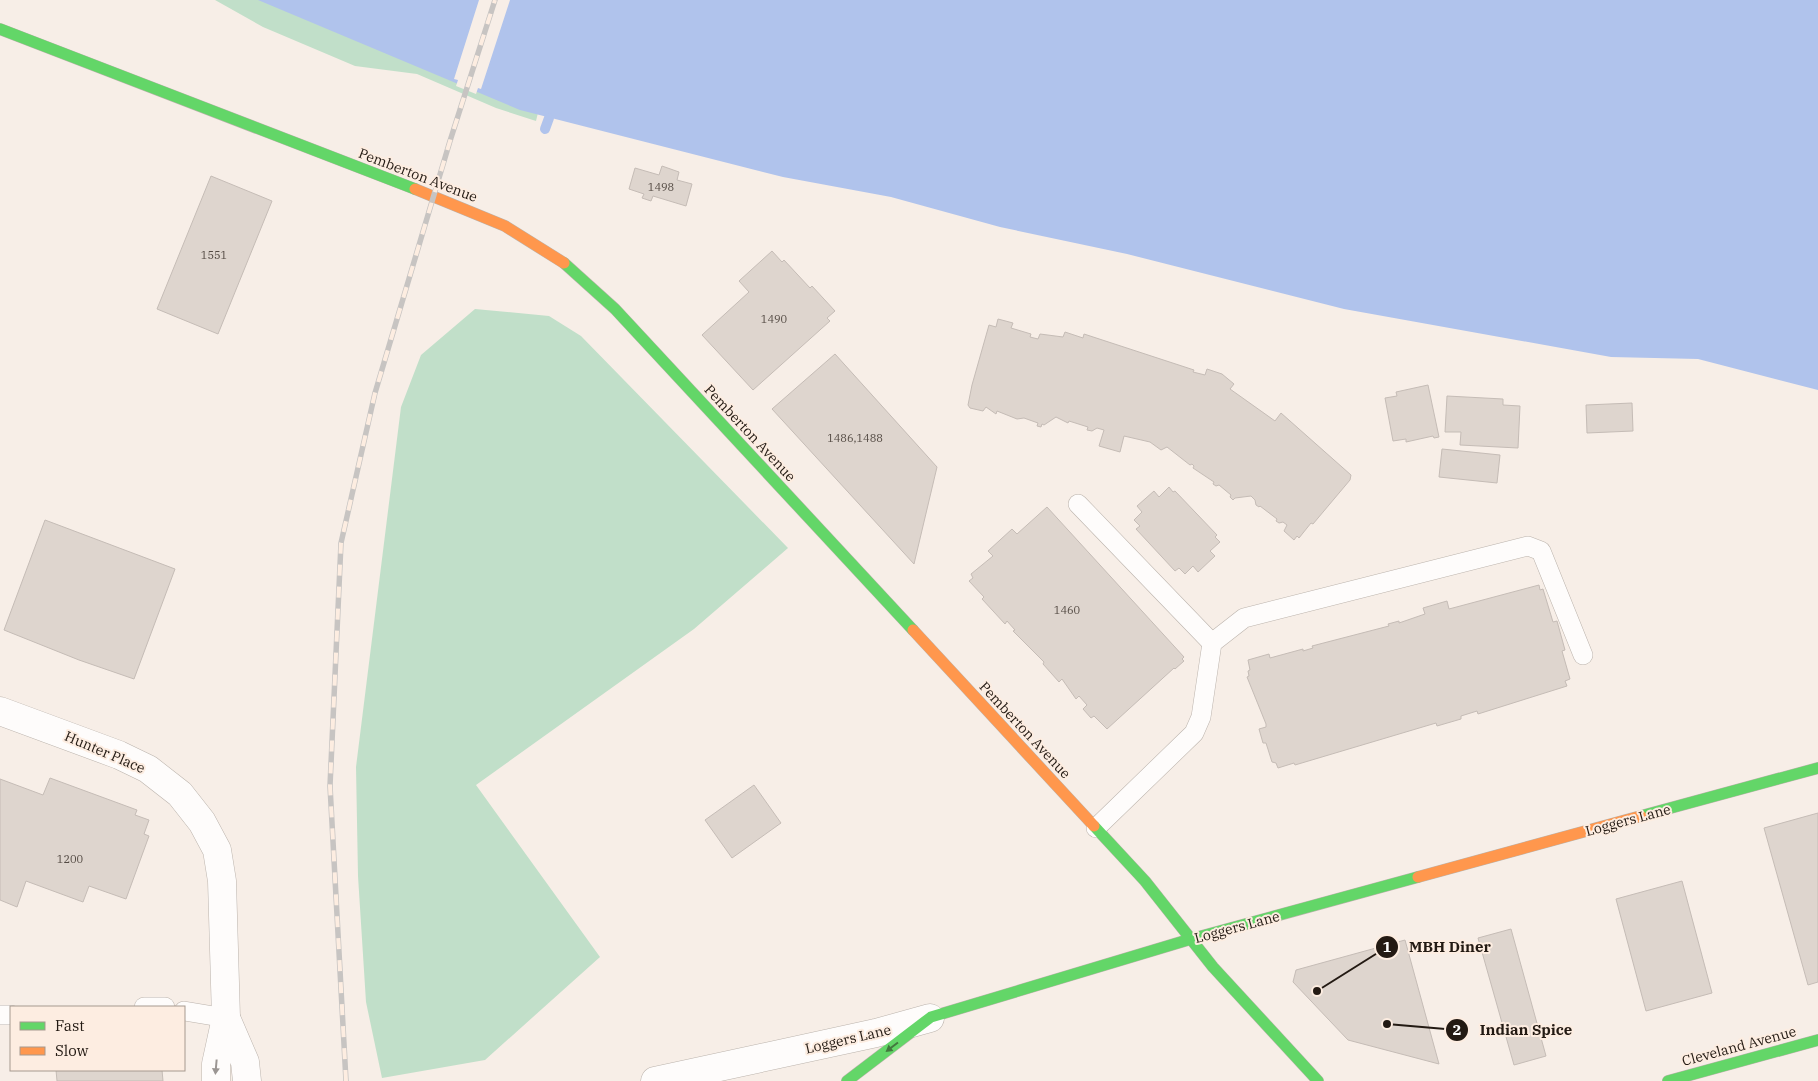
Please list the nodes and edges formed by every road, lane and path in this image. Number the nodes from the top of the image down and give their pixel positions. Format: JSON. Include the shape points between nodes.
{"nodes":[{"id":1,"x":0,"y":29,"type":"edge"},
{"id":2,"x":1078,"y":504,"type":"dead end"},
{"id":3,"x":1212,"y":643,"type":"junction"},
{"id":4,"x":1583,"y":655,"type":"dead end"},
{"id":5,"x":0,"y":711,"type":"edge"},
{"id":6,"x":1818,"y":768,"type":"edge"},
{"id":7,"x":1096,"y":828,"type":"junction"},
{"id":8,"x":1190,"y":940,"type":"junction"},
{"id":9,"x":185,"y":1011,"type":"edge"},
{"id":10,"x":931,"y":1017,"type":"junction"},
{"id":11,"x":226,"y":1018,"type":"junction"},
{"id":12,"x":1818,"y":1040,"type":"edge"},
{"id":13,"x":216,"y":1081,"type":"edge"},
{"id":14,"x":247,"y":1081,"type":"edge"},
{"id":15,"x":655,"y":1081,"type":"edge"},
{"id":16,"x":847,"y":1081,"type":"edge"},
{"id":17,"x":1318,"y":1081,"type":"edge"},
{"id":18,"x":1668,"y":1081,"type":"edge"}],
"edges":[{"from":1,"to":7,"type":"street","name":"Pemberton Avenue","via":[[433,195],[505,226],[568,265],[615,309]]},
{"from":2,"to":3,"type":"lane"},
{"from":3,"to":4,"type":"lane","via":[[1244,618],[1528,546],[1541,551]]},
{"from":3,"to":7,"type":"lane","via":[[1201,717],[1194,733]]},
{"from":5,"to":11,"type":"street","name":"Hunter Place","via":[[148,769],[180,794],[202,822],[217,850],[222,881]]},
{"from":6,"to":8,"type":"street","name":"Loggers Lane"},
{"from":7,"to":8,"type":"street","name":"Pemberton Avenue","via":[[1145,881]]},
{"from":8,"to":10,"type":"street","name":"Loggers Lane"},
{"from":8,"to":17,"type":"street","name":"Pemberton Avenue"},
{"from":9,"to":11,"type":"lane"},
{"from":10,"to":15,"type":"street","name":"Loggers Lane","via":[[876,1033]]},
{"from":10,"to":16,"type":"street","one_way":true},
{"from":11,"to":13,"type":"street","name":"Hunter Place","one_way":true,"via":[[216,1064]]},
{"from":11,"to":14,"type":"street","name":"Hunter Place","via":[[245,1062]]},
{"from":12,"to":18,"type":"street","name":"Cleveland Avenue"}]}
